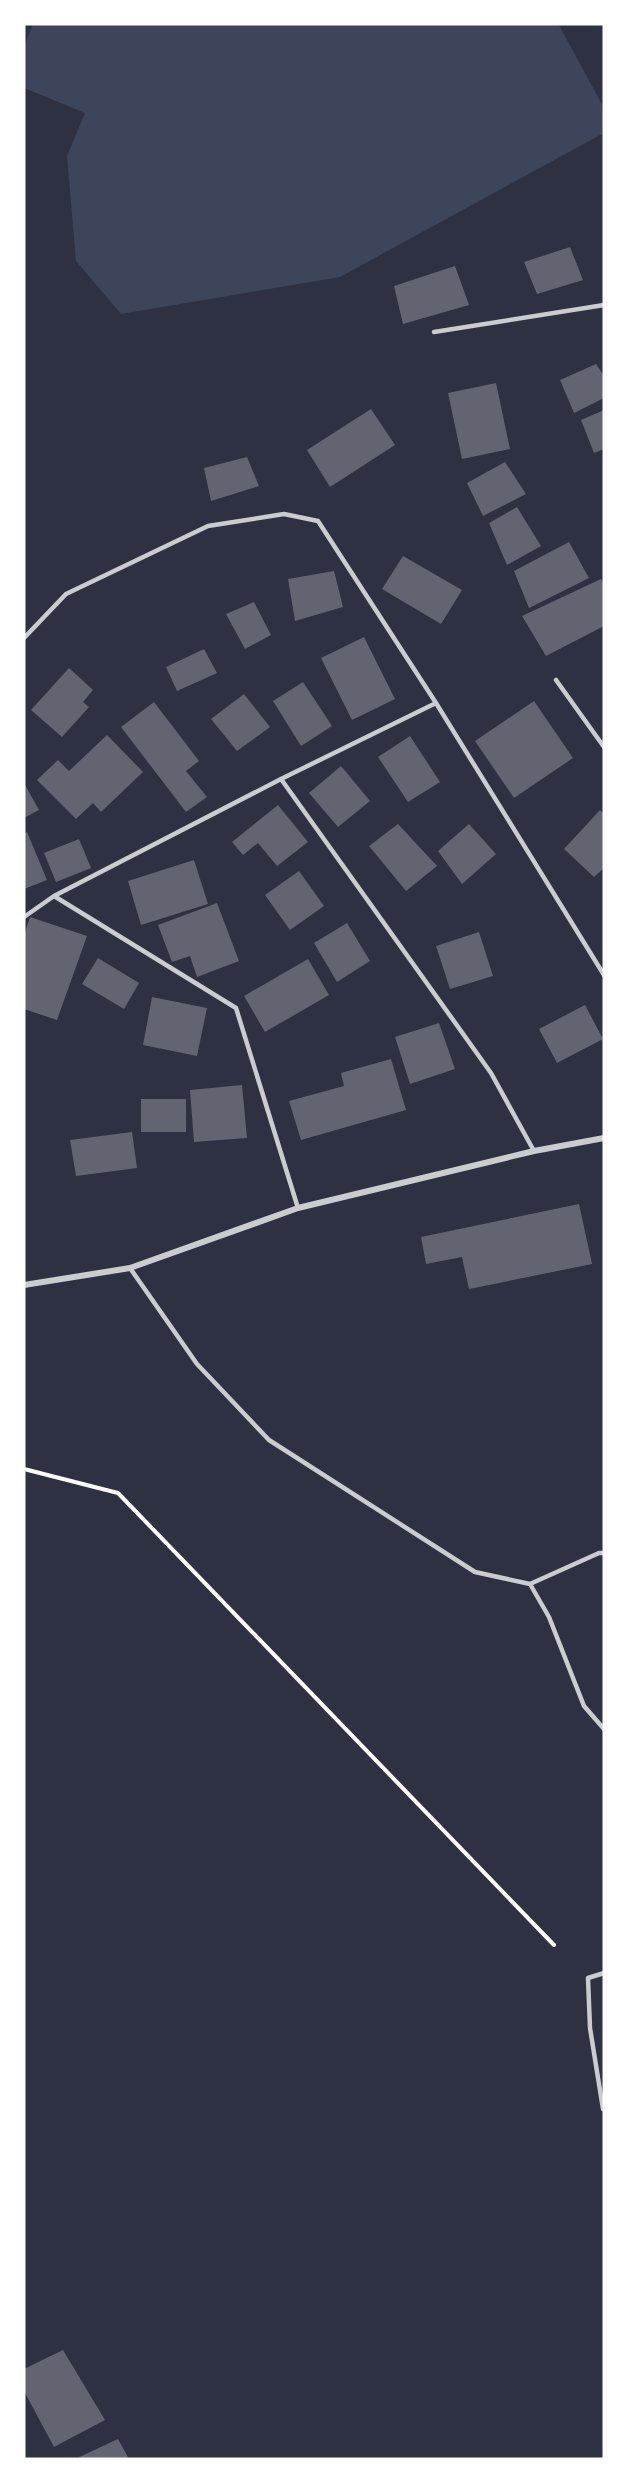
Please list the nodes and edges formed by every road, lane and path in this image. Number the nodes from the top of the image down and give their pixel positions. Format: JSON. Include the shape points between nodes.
{"nodes":[{"id":1,"x":604,"y":305,"type":"edge"},
{"id":2,"x":434,"y":332,"type":"dead end"},
{"id":3,"x":24,"y":638,"type":"edge"},
{"id":4,"x":556,"y":680,"type":"dead end"},
{"id":5,"x":436,"y":703,"type":"junction"},
{"id":6,"x":604,"y":747,"type":"edge"},
{"id":7,"x":281,"y":779,"type":"junction"},
{"id":8,"x":54,"y":896,"type":"junction"},
{"id":9,"x":24,"y":917,"type":"edge"},
{"id":10,"x":604,"y":975,"type":"edge"},
{"id":11,"x":604,"y":1138,"type":"edge"},
{"id":12,"x":534,"y":1151,"type":"junction"},
{"id":13,"x":298,"y":1208,"type":"junction"},
{"id":14,"x":130,"y":1268,"type":"junction"},
{"id":15,"x":24,"y":1285,"type":"edge"},
{"id":16,"x":24,"y":1469,"type":"edge"},
{"id":17,"x":604,"y":1553,"type":"edge"},
{"id":18,"x":530,"y":1584,"type":"junction"},
{"id":19,"x":604,"y":1729,"type":"edge"},
{"id":20,"x":554,"y":1945,"type":"dead end"},
{"id":21,"x":604,"y":1973,"type":"edge"},
{"id":22,"x":603,"y":2109,"type":"edge"}],
"edges":[{"from":1,"to":2,"type":"lane"},
{"from":3,"to":5,"type":"lane","via":[[66,594],[86,584],[208,526],[284,514],[318,521]]},
{"from":4,"to":6,"type":"lane"},
{"from":5,"to":7,"type":"lane"},
{"from":5,"to":10,"type":"lane"},
{"from":7,"to":8,"type":"lane"},
{"from":7,"to":12,"type":"lane","via":[[491,1073]]},
{"from":8,"to":9,"type":"lane"},
{"from":8,"to":13,"type":"lane","via":[[236,1008]]},
{"from":11,"to":12,"type":"street"},
{"from":12,"to":13,"type":"street"},
{"from":13,"to":14,"type":"street"},
{"from":14,"to":15,"type":"street"},
{"from":14,"to":18,"type":"lane","via":[[198,1364],[268,1440],[475,1572]]},
{"from":16,"to":20,"type":"path","via":[[118,1492]]},
{"from":17,"to":18,"type":"lane"},
{"from":18,"to":19,"type":"lane","via":[[549,1617],[584,1706]]},
{"from":21,"to":22,"type":"lane","via":[[588,1978],[590,2028]]}]}
